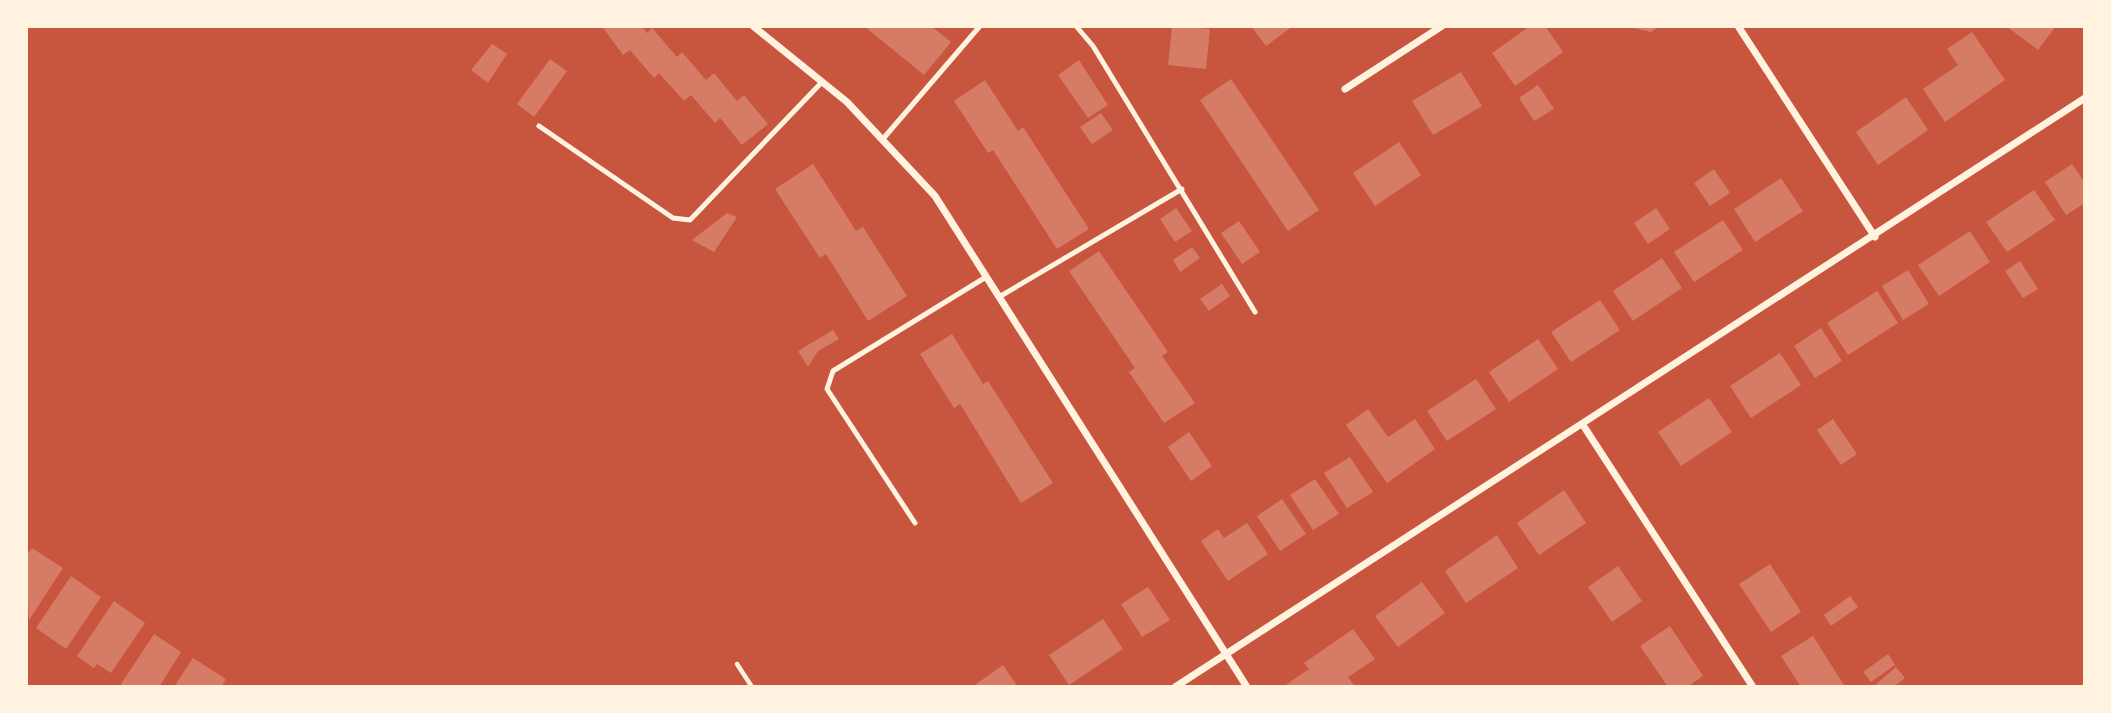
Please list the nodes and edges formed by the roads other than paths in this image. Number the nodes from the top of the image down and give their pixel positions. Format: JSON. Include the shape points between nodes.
{"nodes":[{"id":1,"x":753,"y":26,"type":"edge"},
{"id":2,"x":980,"y":26,"type":"edge"},
{"id":3,"x":1076,"y":26,"type":"edge"},
{"id":4,"x":1442,"y":26,"type":"edge"},
{"id":5,"x":1738,"y":26,"type":"edge"},
{"id":6,"x":822,"y":82,"type":"junction"},
{"id":7,"x":1345,"y":89,"type":"dead end"},
{"id":8,"x":2085,"y":98,"type":"edge"},
{"id":9,"x":539,"y":126,"type":"dead end"},
{"id":10,"x":882,"y":140,"type":"junction"},
{"id":11,"x":1182,"y":189,"type":"junction"},
{"id":12,"x":1875,"y":237,"type":"junction"},
{"id":13,"x":986,"y":277,"type":"junction"},
{"id":14,"x":999,"y":297,"type":"junction"},
{"id":15,"x":1255,"y":312,"type":"dead end"},
{"id":16,"x":1583,"y":425,"type":"junction"},
{"id":17,"x":915,"y":523,"type":"dead end"},
{"id":18,"x":1226,"y":654,"type":"junction"},
{"id":19,"x":1175,"y":687,"type":"edge"},
{"id":20,"x":1247,"y":687,"type":"edge"},
{"id":21,"x":1753,"y":687,"type":"edge"}],
"edges":[{"from":1,"to":6,"type":"street"},
{"from":2,"to":10,"type":"lane"},
{"from":3,"to":11,"type":"lane"},
{"from":4,"to":7,"type":"street"},
{"from":5,"to":12,"type":"street"},
{"from":6,"to":9,"type":"lane","via":[[690,220],[673,218]]},
{"from":6,"to":10,"type":"street"},
{"from":8,"to":12,"type":"street"},
{"from":10,"to":13,"type":"street","via":[[935,196]]},
{"from":11,"to":14,"type":"lane"},
{"from":11,"to":15,"type":"lane"},
{"from":12,"to":16,"type":"street"},
{"from":13,"to":14,"type":"street"},
{"from":13,"to":17,"type":"lane","via":[[833,371],[827,389]]},
{"from":14,"to":18,"type":"street"},
{"from":16,"to":18,"type":"street"},
{"from":16,"to":21,"type":"street"},
{"from":18,"to":19,"type":"street"},
{"from":18,"to":20,"type":"street"}]}
